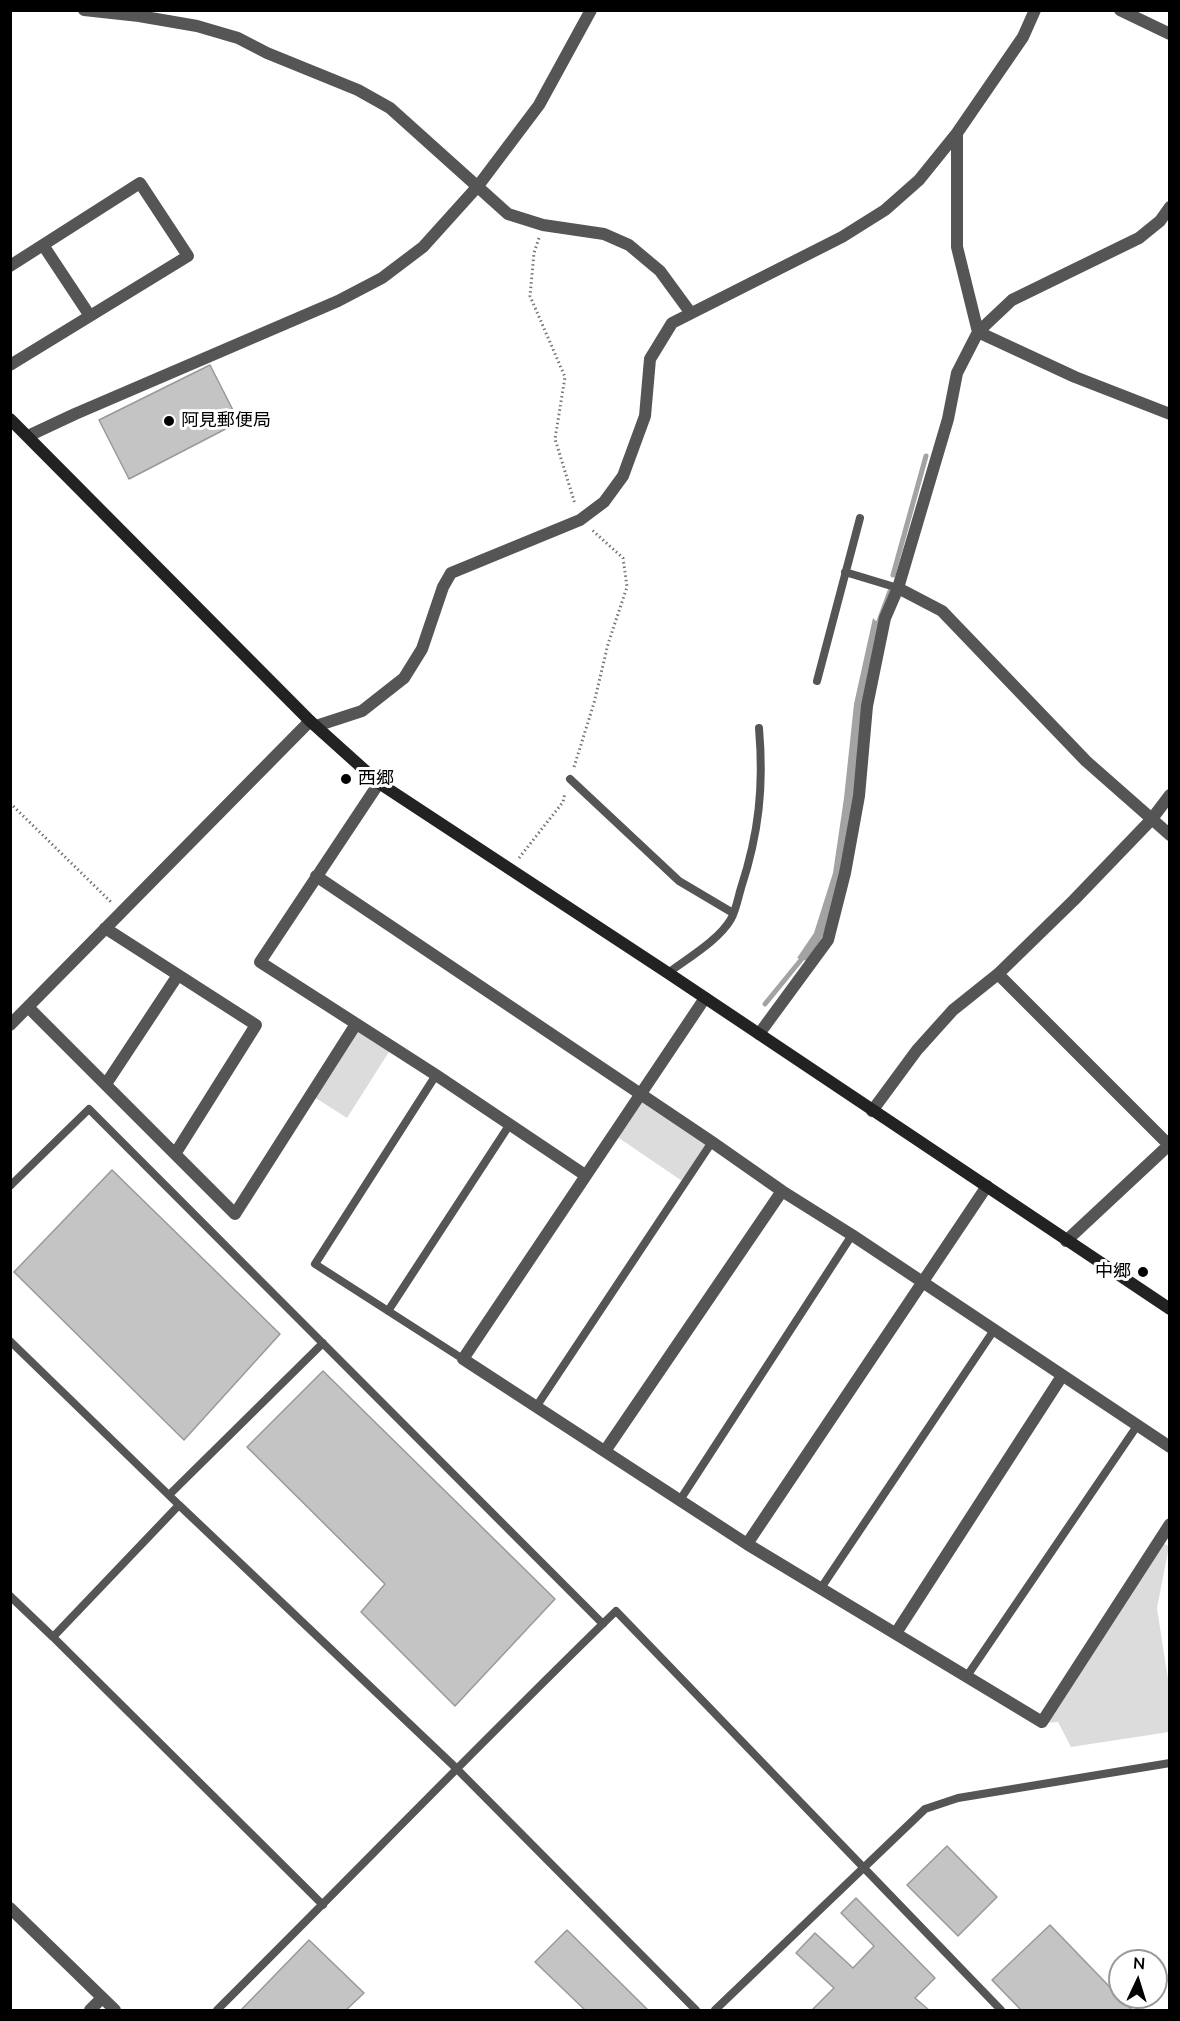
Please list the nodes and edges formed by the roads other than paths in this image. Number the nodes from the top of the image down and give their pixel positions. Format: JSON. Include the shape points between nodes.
{"nodes":[{"id":1,"x":84,"y":10,"type":"edge"},
{"id":2,"x":591,"y":10,"type":"edge"},
{"id":3,"x":1035,"y":10,"type":"edge"},
{"id":4,"x":1120,"y":10,"type":"edge"},
{"id":5,"x":139,"y":13,"type":"edge"},
{"id":6,"x":1170,"y":34,"type":"edge"},
{"id":7,"x":957,"y":133,"type":"junction"},
{"id":8,"x":478,"y":186,"type":"junction"},
{"id":9,"x":1170,"y":207,"type":"edge"},
{"id":10,"x":43,"y":245,"type":"junction"},
{"id":11,"x":10,"y":266,"type":"edge"},
{"id":12,"x":690,"y":312,"type":"junction"},
{"id":13,"x":90,"y":316,"type":"junction"},
{"id":14,"x":978,"y":332,"type":"junction"},
{"id":15,"x":10,"y":365,"type":"edge"},
{"id":16,"x":1170,"y":414,"type":"edge"},
{"id":17,"x":12,"y":424,"type":"edge"},
{"id":18,"x":28,"y":436,"type":"junction"},
{"id":19,"x":860,"y":518,"type":"dead end"},
{"id":20,"x":845,"y":572,"type":"junction"},
{"id":21,"x":898,"y":588,"type":"junction"},
{"id":22,"x":817,"y":681,"type":"dead end"},
{"id":23,"x":313,"y":723,"type":"junction"},
{"id":24,"x":759,"y":728,"type":"dead end"},
{"id":25,"x":570,"y":778,"type":"road end"},
{"id":26,"x":380,"y":783,"type":"junction"},
{"id":27,"x":1170,"y":795,"type":"edge"},
{"id":28,"x":1151,"y":820,"type":"junction"},
{"id":29,"x":1170,"y":835,"type":"edge"},
{"id":30,"x":316,"y":876,"type":"junction"},
{"id":31,"x":733,"y":913,"type":"junction"},
{"id":32,"x":105,"y":928,"type":"junction"},
{"id":33,"x":668,"y":973,"type":"junction"},
{"id":34,"x":998,"y":974,"type":"junction"},
{"id":35,"x":178,"y":975,"type":"junction"},
{"id":36,"x":705,"y":998,"type":"junction"},
{"id":37,"x":28,"y":1007,"type":"junction"},
{"id":38,"x":356,"y":1024,"type":"junction"},
{"id":39,"x":10,"y":1025,"type":"edge"},
{"id":40,"x":759,"y":1034,"type":"junction"},
{"id":41,"x":436,"y":1075,"type":"junction"},
{"id":42,"x":106,"y":1084,"type":"junction"},
{"id":43,"x":640,"y":1094,"type":"junction"},
{"id":44,"x":872,"y":1111,"type":"junction"},
{"id":45,"x":510,"y":1124,"type":"junction"},
{"id":46,"x":712,"y":1142,"type":"junction"},
{"id":47,"x":1169,"y":1144,"type":"edge"},
{"id":48,"x":175,"y":1154,"type":"junction"},
{"id":49,"x":585,"y":1175,"type":"junction"},
{"id":50,"x":10,"y":1186,"type":"edge"},
{"id":51,"x":987,"y":1186,"type":"junction"},
{"id":52,"x":782,"y":1191,"type":"junction"},
{"id":53,"x":852,"y":1235,"type":"junction"},
{"id":54,"x":1066,"y":1241,"type":"junction"},
{"id":55,"x":922,"y":1282,"type":"junction"},
{"id":56,"x":1170,"y":1309,"type":"edge"},
{"id":57,"x":388,"y":1311,"type":"junction"},
{"id":58,"x":994,"y":1330,"type":"junction"},
{"id":59,"x":10,"y":1341,"type":"edge"},
{"id":60,"x":323,"y":1343,"type":"junction"},
{"id":61,"x":463,"y":1359,"type":"junction"},
{"id":62,"x":1062,"y":1376,"type":"junction"},
{"id":63,"x":536,"y":1407,"type":"junction"},
{"id":64,"x":1137,"y":1426,"type":"junction"},
{"id":65,"x":1170,"y":1448,"type":"edge"},
{"id":66,"x":606,"y":1451,"type":"junction"},
{"id":67,"x":169,"y":1495,"type":"junction"},
{"id":68,"x":680,"y":1500,"type":"junction"},
{"id":69,"x":179,"y":1505,"type":"junction"},
{"id":70,"x":1170,"y":1524,"type":"edge"},
{"id":71,"x":747,"y":1544,"type":"junction"},
{"id":72,"x":821,"y":1588,"type":"junction"},
{"id":73,"x":10,"y":1596,"type":"edge"},
{"id":74,"x":603,"y":1624,"type":"junction"},
{"id":75,"x":896,"y":1633,"type":"junction"},
{"id":76,"x":53,"y":1637,"type":"junction"},
{"id":77,"x":967,"y":1676,"type":"junction"},
{"id":78,"x":1170,"y":1763,"type":"edge"},
{"id":79,"x":456,"y":1768,"type":"junction"},
{"id":80,"x":863,"y":1867,"type":"junction"},
{"id":81,"x":323,"y":1905,"type":"junction"},
{"id":82,"x":10,"y":1908,"type":"edge"},
{"id":83,"x":102,"y":1998,"type":"junction"},
{"id":84,"x":90,"y":2010,"type":"edge"},
{"id":85,"x":115,"y":2010,"type":"edge"},
{"id":86,"x":217,"y":2010,"type":"edge"},
{"id":87,"x":696,"y":2010,"type":"edge"},
{"id":88,"x":715,"y":2010,"type":"edge"},
{"id":89,"x":1001,"y":2010,"type":"edge"}],
"edges":[{"from":1,"to":5,"type":"street"},
{"from":2,"to":8,"type":"street","via":[[540,105]]},
{"from":3,"to":7,"type":"street","via":[[1023,37]]},
{"from":4,"to":6,"type":"street"},
{"from":5,"to":8,"type":"street","via":[[238,38],[358,90],[390,108]]},
{"from":7,"to":12,"type":"street","via":[[918,180],[885,210],[842,237]]},
{"from":7,"to":14,"type":"street","via":[[957,247]]},
{"from":8,"to":12,"type":"street","via":[[508,214],[543,225],[604,234],[629,245],[660,271]]},
{"from":8,"to":18,"type":"street","via":[[423,247],[382,278],[338,301]]},
{"from":9,"to":14,"type":"street","via":[[1160,221],[1138,238],[1012,300]]},
{"from":10,"to":11,"type":"street"},
{"from":10,"to":13,"type":"street"},
{"from":10,"to":13,"type":"street","via":[[140,183],[188,256]]},
{"from":12,"to":23,"type":"street","via":[[672,323],[650,359],[645,416],[623,476],[604,502],[580,520],[451,573],[422,649],[404,678],[362,711]]},
{"from":13,"to":15,"type":"street"},
{"from":14,"to":16,"type":"street","via":[[1075,377]]},
{"from":14,"to":21,"type":"street","via":[[957,373],[948,419]]},
{"from":17,"to":18,"type":"street"},
{"from":18,"to":23,"type":"street"},
{"from":19,"to":20,"type":"lane"},
{"from":20,"to":21,"type":"lane"},
{"from":20,"to":22,"type":"lane"},
{"from":21,"to":28,"type":"street","via":[[942,611],[1086,761]]},
{"from":21,"to":40,"type":"street","via":[[885,618],[867,706],[859,796],[828,940]]},
{"from":23,"to":26,"type":"street"},
{"from":23,"to":32,"type":"street"},
{"from":24,"to":31,"type":"lane","via":[[759,812],[752,856]]},
{"from":25,"to":31,"type":"lane","via":[[679,881]]},
{"from":26,"to":30,"type":"street"},
{"from":26,"to":33,"type":"street"},
{"from":27,"to":28,"type":"street"},
{"from":28,"to":29,"type":"street"},
{"from":28,"to":34,"type":"street"},
{"from":30,"to":38,"type":"street","via":[[260,962]]},
{"from":30,"to":43,"type":"street"},
{"from":31,"to":33,"type":"lane","via":[[712,940]]},
{"from":32,"to":35,"type":"street"},
{"from":32,"to":37,"type":"street"},
{"from":33,"to":36,"type":"street"},
{"from":34,"to":44,"type":"street","via":[[953,1010],[916,1050]]},
{"from":34,"to":47,"type":"street"},
{"from":35,"to":42,"type":"street"},
{"from":35,"to":48,"type":"street","via":[[256,1025]]},
{"from":36,"to":40,"type":"street"},
{"from":36,"to":43,"type":"street"},
{"from":37,"to":39,"type":"street"},
{"from":37,"to":42,"type":"street"},
{"from":38,"to":41,"type":"street"},
{"from":38,"to":48,"type":"street","via":[[235,1214]]},
{"from":40,"to":44,"type":"street"},
{"from":41,"to":45,"type":"street"},
{"from":41,"to":57,"type":"lane","via":[[315,1264]]},
{"from":42,"to":48,"type":"street"},
{"from":43,"to":46,"type":"street"},
{"from":43,"to":49,"type":"street"},
{"from":44,"to":51,"type":"street"},
{"from":45,"to":49,"type":"street"},
{"from":45,"to":57,"type":"lane"},
{"from":46,"to":52,"type":"street"},
{"from":46,"to":63,"type":"lane"},
{"from":47,"to":54,"type":"street"},
{"from":49,"to":61,"type":"street"},
{"from":50,"to":60,"type":"lane","via":[[90,1109]]},
{"from":51,"to":54,"type":"street"},
{"from":51,"to":55,"type":"street"},
{"from":52,"to":53,"type":"street"},
{"from":52,"to":66,"type":"street"},
{"from":53,"to":55,"type":"street"},
{"from":53,"to":68,"type":"lane"},
{"from":54,"to":56,"type":"street"},
{"from":55,"to":58,"type":"street"},
{"from":55,"to":71,"type":"street"},
{"from":57,"to":61,"type":"lane"},
{"from":58,"to":62,"type":"street"},
{"from":58,"to":72,"type":"lane"},
{"from":59,"to":67,"type":"lane"},
{"from":60,"to":67,"type":"lane"},
{"from":60,"to":74,"type":"lane"},
{"from":61,"to":63,"type":"street"},
{"from":62,"to":64,"type":"street"},
{"from":62,"to":75,"type":"street"},
{"from":63,"to":66,"type":"street"},
{"from":64,"to":65,"type":"street"},
{"from":64,"to":77,"type":"lane"},
{"from":66,"to":68,"type":"street"},
{"from":67,"to":69,"type":"lane"},
{"from":68,"to":71,"type":"street"},
{"from":69,"to":76,"type":"lane"},
{"from":69,"to":79,"type":"lane"},
{"from":70,"to":77,"type":"street","via":[[1042,1722]]},
{"from":71,"to":72,"type":"street"},
{"from":72,"to":75,"type":"street"},
{"from":73,"to":76,"type":"lane"},
{"from":74,"to":79,"type":"lane"},
{"from":74,"to":80,"type":"lane","via":[[616,1611]]},
{"from":75,"to":77,"type":"street"},
{"from":76,"to":81,"type":"lane"},
{"from":78,"to":80,"type":"lane","via":[[958,1798],[925,1809]]},
{"from":79,"to":81,"type":"lane"},
{"from":79,"to":87,"type":"lane"},
{"from":80,"to":88,"type":"lane"},
{"from":80,"to":89,"type":"lane"},
{"from":81,"to":86,"type":"lane"},
{"from":82,"to":83,"type":"street"},
{"from":83,"to":84,"type":"street"},
{"from":83,"to":85,"type":"street"}]}
